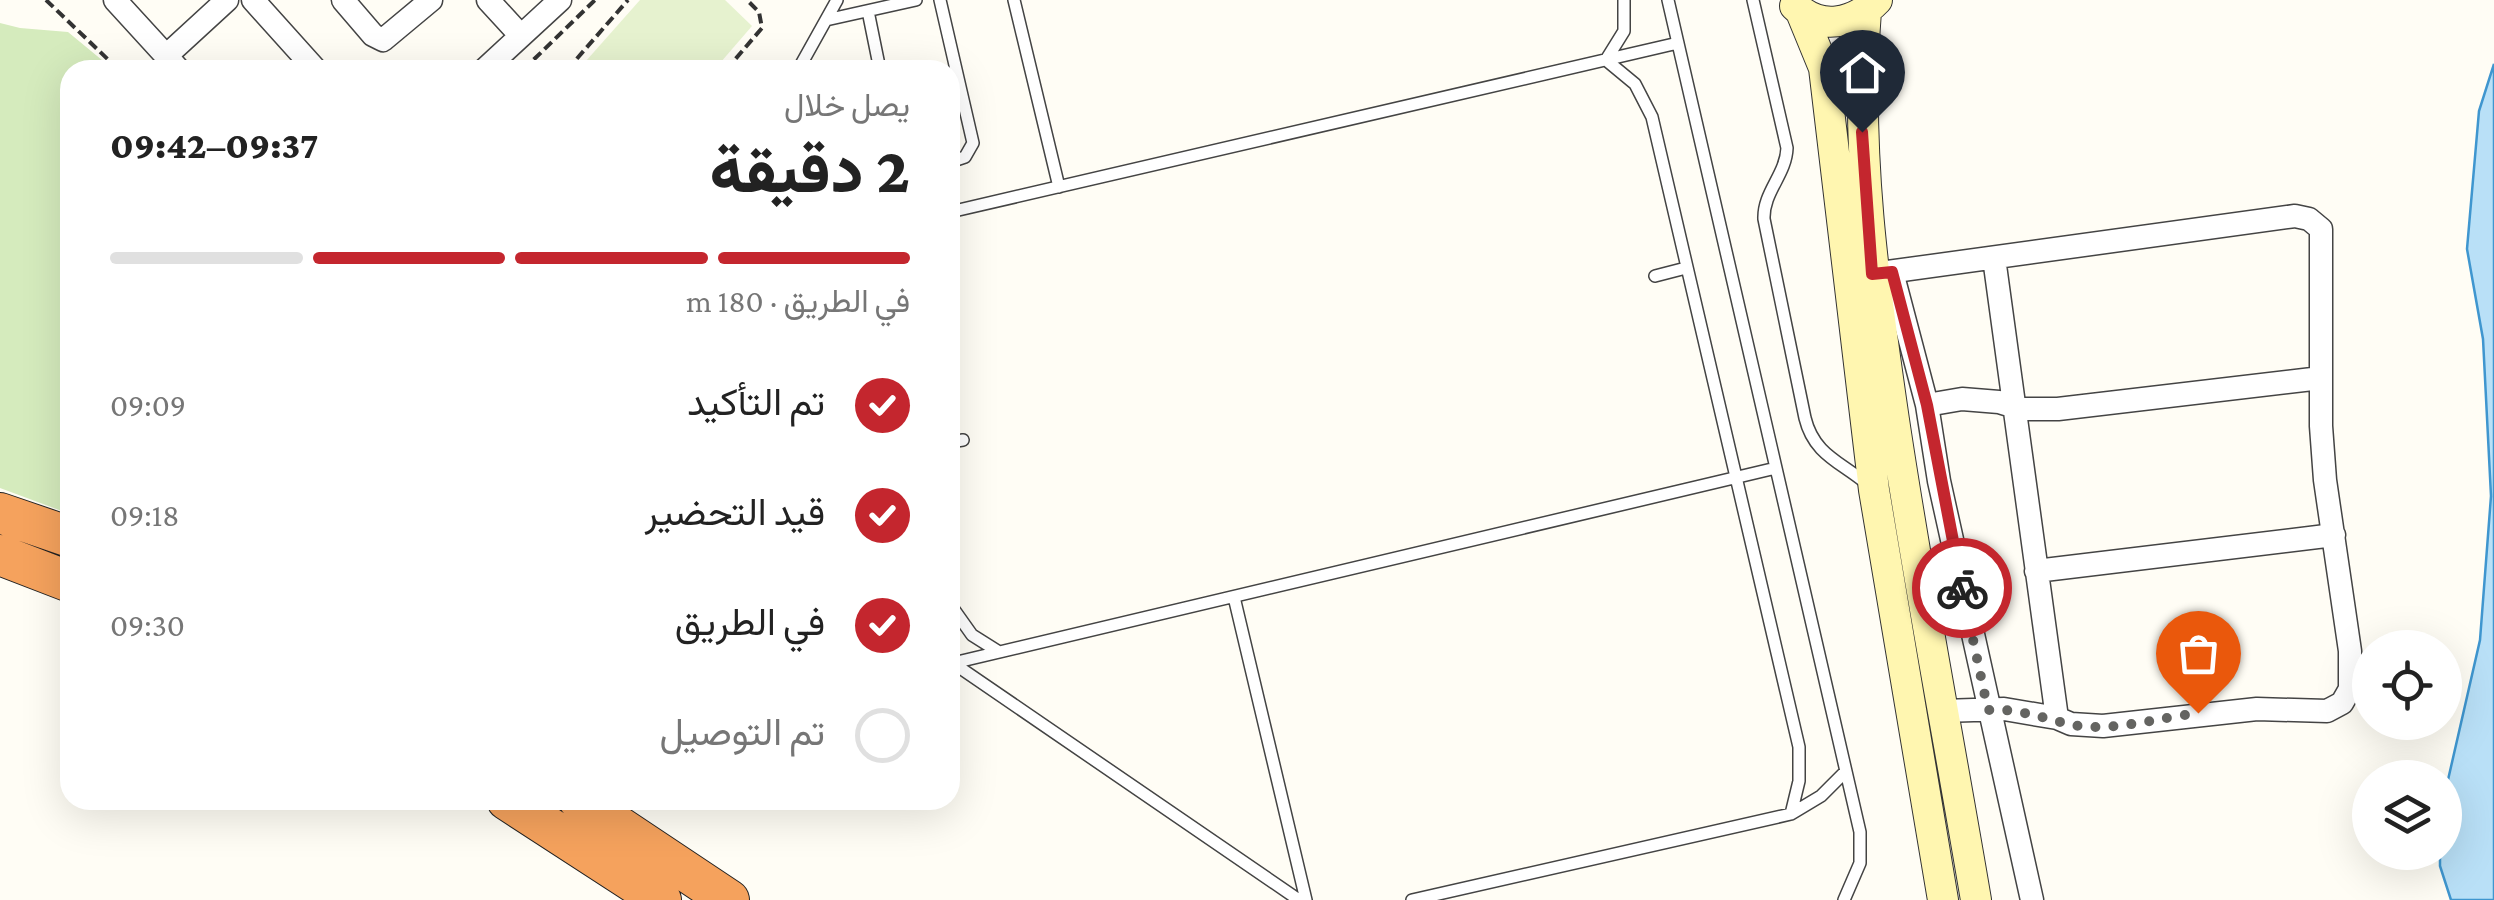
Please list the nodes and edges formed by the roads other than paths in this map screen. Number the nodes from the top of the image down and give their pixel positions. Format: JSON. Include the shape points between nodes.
{"nodes":[{"id":1,"x":115,"y":0,"type":"edge"},
{"id":2,"x":252,"y":0,"type":"edge"},
{"id":3,"x":343,"y":0,"type":"edge"},
{"id":4,"x":431,"y":0,"type":"edge"},
{"id":5,"x":488,"y":0,"type":"edge"},
{"id":6,"x":560,"y":0,"type":"edge"},
{"id":7,"x":837,"y":0,"type":"edge"},
{"id":8,"x":916,"y":0,"type":"edge"},
{"id":9,"x":940,"y":0,"type":"edge"},
{"id":10,"x":1014,"y":0,"type":"edge"},
{"id":11,"x":1624,"y":0,"type":"edge"},
{"id":12,"x":1668,"y":0,"type":"edge"},
{"id":13,"x":1754,"y":0,"type":"edge"},
{"id":14,"x":222,"y":1,"type":"edge"},
{"id":15,"x":1795,"y":6,"type":"edge"},
{"id":16,"x":1872,"y":6,"type":"edge"},
{"id":17,"x":868,"y":11,"type":"junction"},
{"id":18,"x":826,"y":20,"type":"junction"},
{"id":19,"x":521,"y":36,"type":"junction"},
{"id":20,"x":1678,"y":43,"type":"junction"},
{"id":21,"x":169,"y":60,"type":"edge"},
{"id":22,"x":174,"y":60,"type":"edge"},
{"id":23,"x":307,"y":60,"type":"edge"},
{"id":24,"x":495,"y":60,"type":"edge"},
{"id":25,"x":804,"y":60,"type":"edge"},
{"id":26,"x":878,"y":60,"type":"edge"},
{"id":27,"x":953,"y":60,"type":"edge"},
{"id":28,"x":1606,"y":60,"type":"junction"},
{"id":29,"x":960,"y":89,"type":"edge"},
{"id":30,"x":960,"y":159,"type":"edge"},
{"id":31,"x":1059,"y":187,"type":"junction"},
{"id":32,"x":960,"y":210,"type":"edge"},
{"id":33,"x":1994,"y":258,"type":"junction"},
{"id":34,"x":1686,"y":268,"type":"junction"},
{"id":35,"x":1882,"y":273,"type":"junction"},
{"id":36,"x":1655,"y":276,"type":"dead end"},
{"id":37,"x":2320,"y":378,"type":"junction"},
{"id":38,"x":1927,"y":405,"type":"junction"},
{"id":39,"x":2012,"y":406,"type":"junction"},
{"id":40,"x":1776,"y":468,"type":"junction"},
{"id":41,"x":1734,"y":478,"type":"junction"},
{"id":42,"x":1874,"y":490,"type":"junction"},
{"id":43,"x":0,"y":512,"type":"edge"},
{"id":44,"x":60,"y":533,"type":"edge"},
{"id":45,"x":2334,"y":535,"type":"junction"},
{"id":46,"x":0,"y":555,"type":"edge"},
{"id":47,"x":2036,"y":571,"type":"junction"},
{"id":48,"x":60,"y":578,"type":"edge"},
{"id":49,"x":1234,"y":597,"type":"junction"},
{"id":50,"x":960,"y":618,"type":"edge"},
{"id":51,"x":1000,"y":652,"type":"junction"},
{"id":52,"x":960,"y":660,"type":"edge"},
{"id":53,"x":960,"y":668,"type":"edge"},
{"id":54,"x":1988,"y":710,"type":"junction"},
{"id":55,"x":1943,"y":711,"type":"junction"},
{"id":56,"x":2057,"y":718,"type":"junction"},
{"id":57,"x":1846,"y":771,"type":"junction"},
{"id":58,"x":523,"y":810,"type":"edge"},
{"id":59,"x":594,"y":810,"type":"edge"},
{"id":60,"x":1791,"y":814,"type":"junction"},
{"id":61,"x":660,"y":900,"type":"edge"},
{"id":62,"x":729,"y":900,"type":"edge"},
{"id":63,"x":1303,"y":900,"type":"edge"},
{"id":64,"x":1412,"y":900,"type":"edge"},
{"id":65,"x":1844,"y":900,"type":"edge"},
{"id":66,"x":1943,"y":900,"type":"edge"},
{"id":67,"x":1976,"y":900,"type":"edge"},
{"id":68,"x":2032,"y":900,"type":"edge"}],
"edges":[{"from":1,"to":21,"type":"street"},
{"from":2,"to":23,"type":"street"},
{"from":3,"to":4,"type":"street","via":[[383,40]]},
{"from":5,"to":19,"type":"street"},
{"from":6,"to":19,"type":"street"},
{"from":7,"to":18,"type":"lane"},
{"from":8,"to":17,"type":"lane"},
{"from":9,"to":27,"type":"lane"},
{"from":10,"to":31,"type":"lane"},
{"from":11,"to":28,"type":"lane","via":[[1624,30]]},
{"from":12,"to":20,"type":"lane"},
{"from":13,"to":42,"type":"lane","via":[[1786,148],[1764,219],[1807,428],[1823,454]]},
{"from":14,"to":22,"type":"street"},
{"from":15,"to":16,"type":"main road","via":[[1813,18],[1840,22]]},
{"from":15,"to":42,"type":"main road","via":[[1824,68]]},
{"from":16,"to":35,"type":"main road","via":[[1861,106]]},
{"from":17,"to":18,"type":"lane"},
{"from":17,"to":26,"type":"lane"},
{"from":18,"to":25,"type":"lane"},
{"from":19,"to":24,"type":"street"},
{"from":20,"to":28,"type":"lane"},
{"from":20,"to":40,"type":"lane"},
{"from":28,"to":31,"type":"lane"},
{"from":28,"to":34,"type":"lane","via":[[1635,84],[1652,117]]},
{"from":29,"to":30,"type":"lane","via":[[972,143]]},
{"from":31,"to":32,"type":"lane"},
{"from":33,"to":35,"type":"street"},
{"from":33,"to":37,"type":"street","via":[[2309,219],[2321,229]]},
{"from":33,"to":39,"type":"street"},
{"from":34,"to":36,"type":"lane"},
{"from":34,"to":41,"type":"lane"},
{"from":35,"to":38,"type":"street"},
{"from":35,"to":55,"type":"main road","via":[[1916,562]]},
{"from":37,"to":39,"type":"street","via":[[2058,409]]},
{"from":37,"to":45,"type":"street"},
{"from":38,"to":39,"type":"street","via":[[1962,399]]},
{"from":38,"to":54,"type":"street"},
{"from":39,"to":47,"type":"street"},
{"from":40,"to":41,"type":"lane"},
{"from":40,"to":57,"type":"lane"},
{"from":41,"to":49,"type":"lane"},
{"from":41,"to":60,"type":"lane","via":[[1798,747]]},
{"from":42,"to":66,"type":"main road"},
{"from":43,"to":44,"type":"highway"},
{"from":45,"to":47,"type":"street"},
{"from":45,"to":56,"type":"street","via":[[2350,651],[2350,689],[2342,703],[2327,711],[2257,709],[2103,726]]},
{"from":46,"to":48,"type":"highway"},
{"from":47,"to":56,"type":"street"},
{"from":49,"to":51,"type":"lane"},
{"from":49,"to":63,"type":"lane"},
{"from":50,"to":51,"type":"lane","via":[[972,635]]},
{"from":51,"to":52,"type":"lane"},
{"from":53,"to":63,"type":"lane"},
{"from":54,"to":55,"type":"street"},
{"from":54,"to":56,"type":"street"},
{"from":54,"to":68,"type":"street"},
{"from":55,"to":67,"type":"main road"},
{"from":57,"to":60,"type":"lane"},
{"from":57,"to":65,"type":"lane","via":[[1862,848]]},
{"from":58,"to":61,"type":"highway"},
{"from":59,"to":62,"type":"highway"},
{"from":60,"to":64,"type":"lane"}]}
